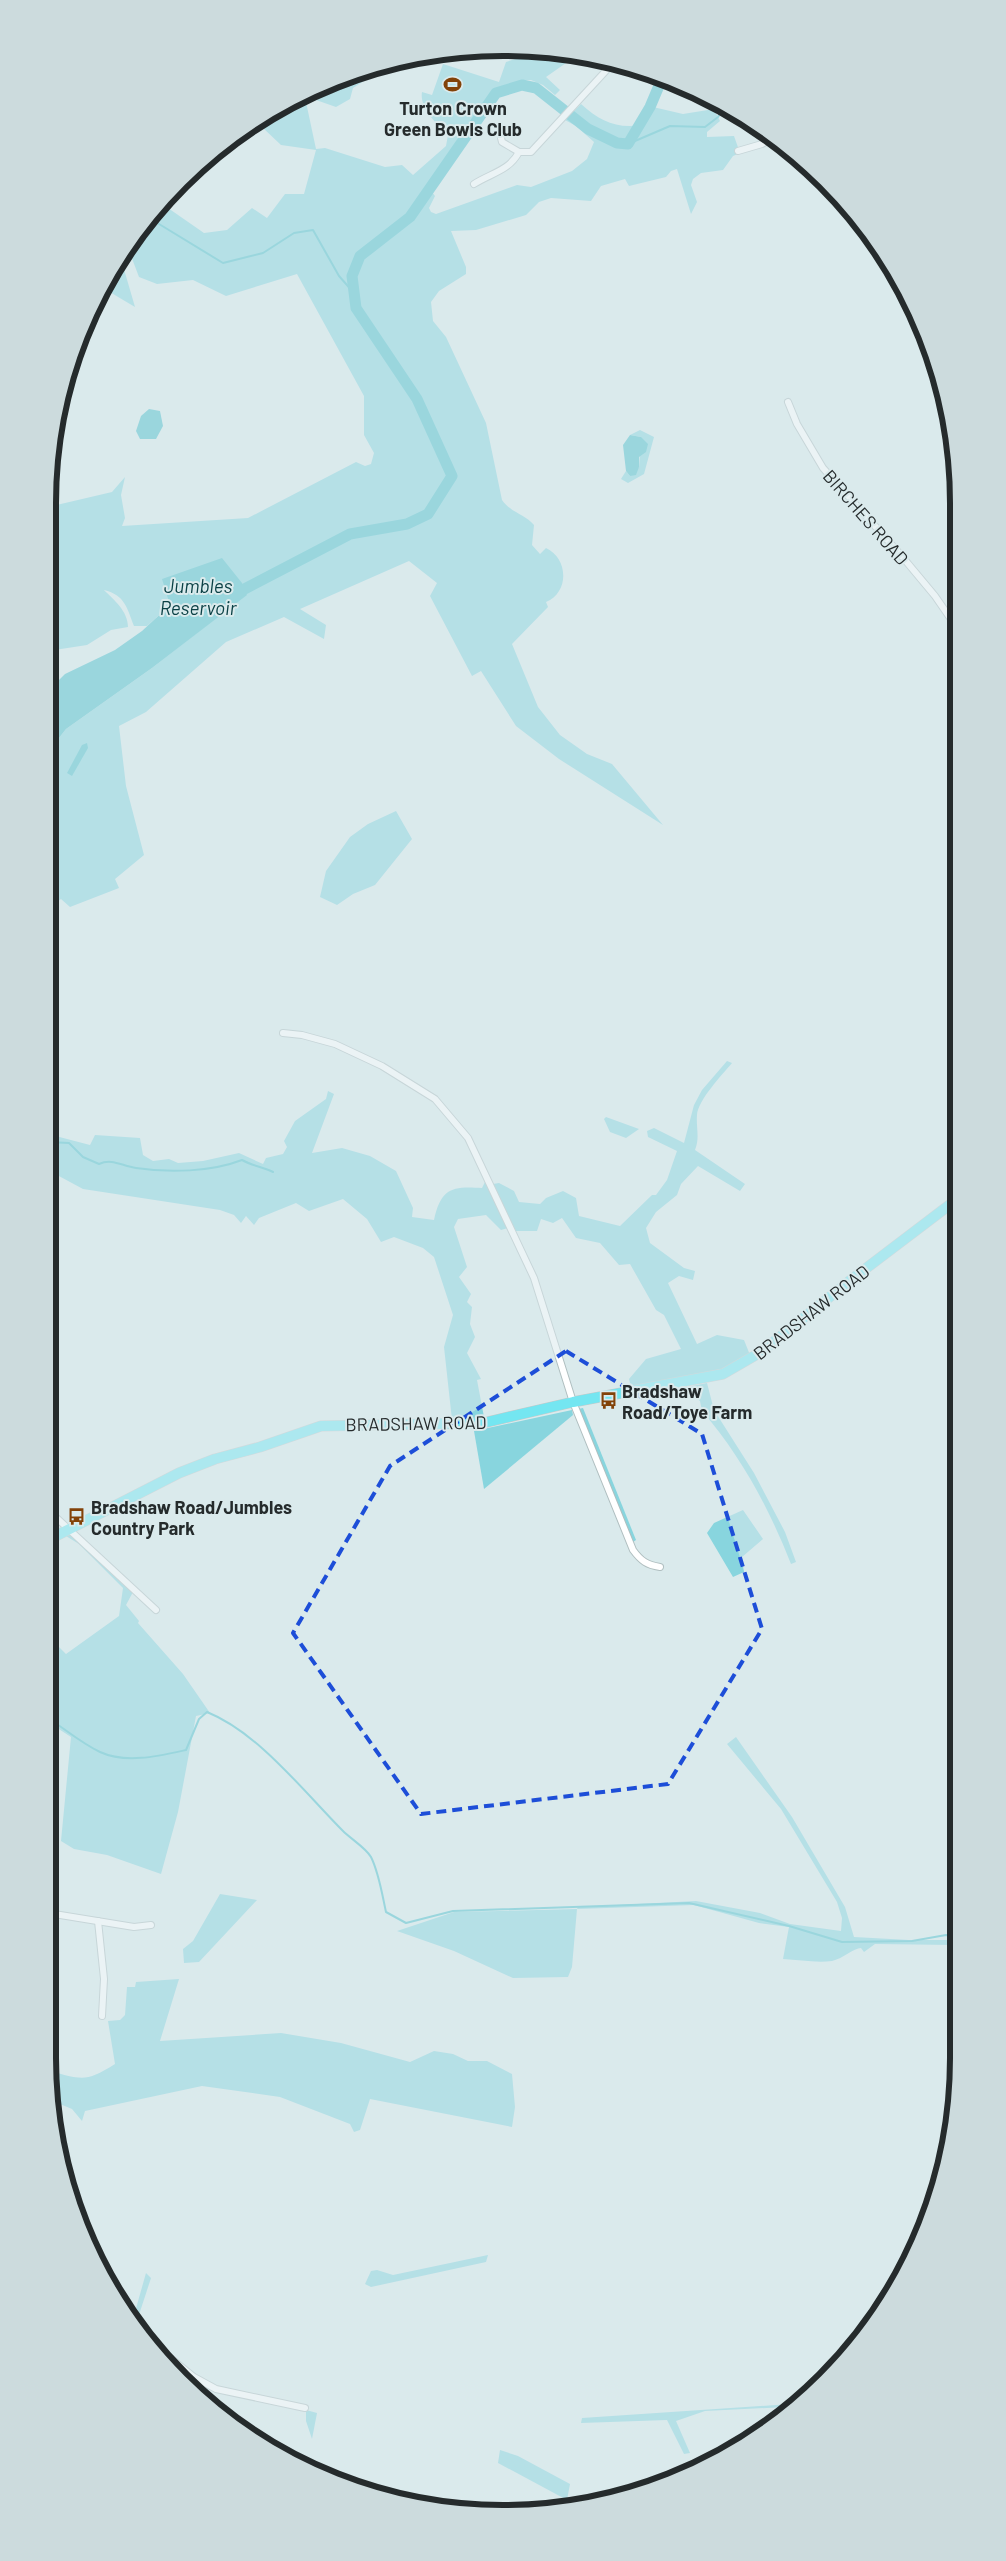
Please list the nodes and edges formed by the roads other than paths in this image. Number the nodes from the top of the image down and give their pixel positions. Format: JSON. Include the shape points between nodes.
{"nodes":[{"id":1,"x":608,"y":69,"type":"edge"},
{"id":2,"x":501,"y":138,"type":"dead end"},
{"id":3,"x":765,"y":142,"type":"edge"},
{"id":4,"x":738,"y":151,"type":"dead end"},
{"id":5,"x":519,"y":152,"type":"junction"},
{"id":6,"x":474,"y":184,"type":"dead end"},
{"id":7,"x":788,"y":402,"type":"dead end"},
{"id":8,"x":950,"y":618,"type":"edge"},
{"id":9,"x":283,"y":1033,"type":"dead end"},
{"id":10,"x":950,"y":1205,"type":"edge"},
{"id":11,"x":573,"y":1402,"type":"junction"},
{"id":12,"x":56,"y":1517,"type":"edge"},
{"id":13,"x":70,"y":1528,"type":"junction"},
{"id":14,"x":56,"y":1536,"type":"edge"},
{"id":15,"x":660,"y":1566,"type":"dead end"},
{"id":16,"x":156,"y":1610,"type":"dead end"},
{"id":17,"x":56,"y":1914,"type":"edge"},
{"id":18,"x":98,"y":1921,"type":"junction"},
{"id":19,"x":152,"y":1925,"type":"dead end"},
{"id":20,"x":102,"y":2016,"type":"dead end"},
{"id":21,"x":176,"y":2362,"type":"edge"},
{"id":22,"x":305,"y":2408,"type":"dead end"}],
"edges":[{"from":1,"to":5,"type":"street","via":[[531,152]]},
{"from":2,"to":5,"type":"street","via":[[502,142]]},
{"from":3,"to":4,"type":"street"},
{"from":5,"to":6,"type":"street","via":[[501,172],[490,174]]},
{"from":7,"to":8,"type":"street","name":"BIRCHES ROAD","via":[[823,468],[900,554]]},
{"from":9,"to":11,"type":"street","via":[[335,1044],[382,1066],[435,1099],[468,1138],[534,1278]]},
{"from":10,"to":11,"type":"main road","name":"BRADSHAW ROAD","via":[[743,1364],[711,1377]]},
{"from":11,"to":13,"type":"main road","name":"BRADSHAW ROAD","via":[[472,1425],[321,1426],[188,1470]]},
{"from":11,"to":15,"type":"street","via":[[633,1550],[649,1565]]},
{"from":12,"to":13,"type":"street"},
{"from":13,"to":14,"type":"main road","name":"BRADSHAW ROAD"},
{"from":13,"to":16,"type":"street"},
{"from":17,"to":18,"type":"street"},
{"from":18,"to":19,"type":"street","via":[[134,1928]]},
{"from":18,"to":20,"type":"street","via":[[104,1979]]},
{"from":21,"to":22,"type":"street","via":[[216,2389]]}]}
